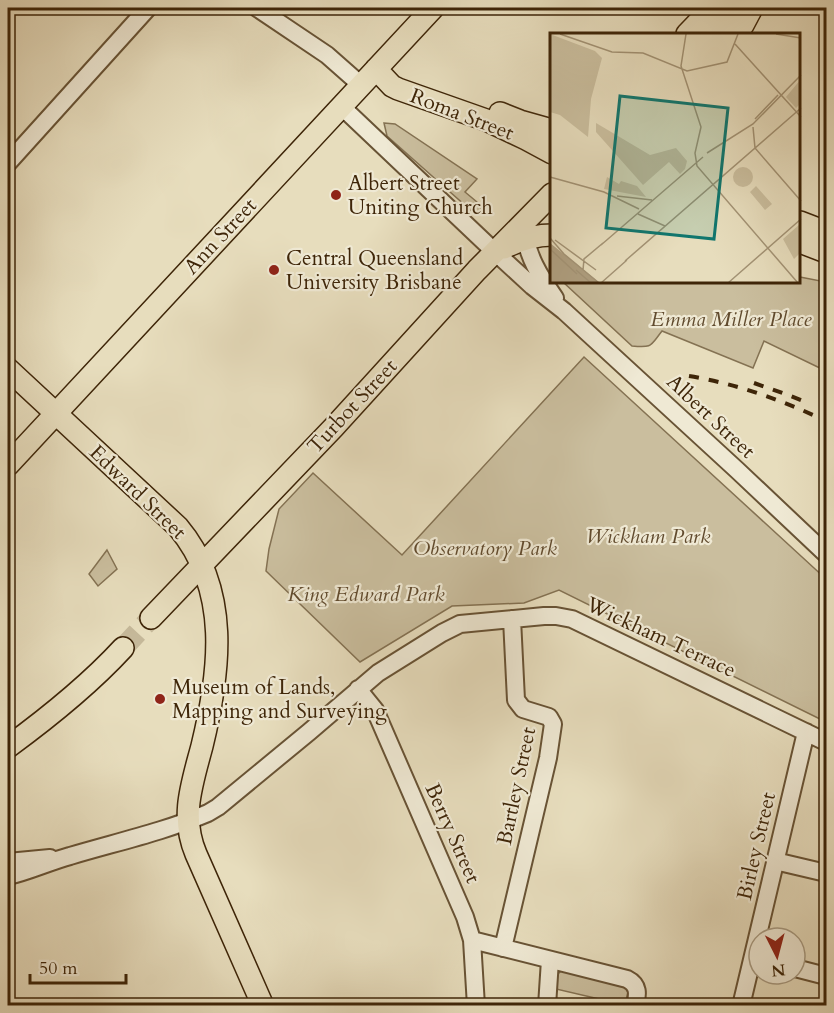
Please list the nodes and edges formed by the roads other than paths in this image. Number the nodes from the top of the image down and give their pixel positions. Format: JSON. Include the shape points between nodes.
{"nodes":[{"id":1,"x":148,"y":8,"type":"edge"},
{"id":2,"x":257,"y":8,"type":"edge"},
{"id":3,"x":433,"y":8,"type":"edge"},
{"id":4,"x":752,"y":8,"type":"edge"},
{"id":5,"x":722,"y":21,"type":"edge"},
{"id":6,"x":690,"y":33,"type":"edge"},
{"id":7,"x":379,"y":67,"type":"junction"},
{"id":8,"x":361,"y":85,"type":"junction"},
{"id":9,"x":341,"y":106,"type":"junction"},
{"id":10,"x":550,"y":129,"type":"edge"},
{"id":11,"x":550,"y":152,"type":"edge"},
{"id":12,"x":8,"y":163,"type":"edge"},
{"id":13,"x":550,"y":197,"type":"edge"},
{"id":14,"x":801,"y":222,"type":"edge"},
{"id":15,"x":523,"y":232,"type":"junction"},
{"id":16,"x":826,"y":232,"type":"edge"},
{"id":17,"x":550,"y":235,"type":"edge"},
{"id":18,"x":801,"y":242,"type":"edge"},
{"id":19,"x":826,"y":252,"type":"edge"},
{"id":20,"x":493,"y":255,"type":"junction"},
{"id":21,"x":801,"y":258,"type":"edge"},
{"id":22,"x":826,"y":262,"type":"edge"},
{"id":23,"x":564,"y":311,"type":"junction"},
{"id":24,"x":8,"y":369,"type":"edge"},
{"id":25,"x":56,"y":414,"type":"junction"},
{"id":26,"x":8,"y":465,"type":"edge"},
{"id":27,"x":826,"y":555,"type":"edge"},
{"id":28,"x":202,"y":564,"type":"junction"},
{"id":29,"x":152,"y":618,"type":"tunnel mouth"},
{"id":30,"x":512,"y":619,"type":"junction"},
{"id":31,"x":123,"y":648,"type":"tunnel mouth"},
{"id":32,"x":358,"y":689,"type":"junction"},
{"id":33,"x":806,"y":732,"type":"junction"},
{"id":34,"x":826,"y":742,"type":"edge"},
{"id":35,"x":8,"y":747,"type":"edge"},
{"id":36,"x":188,"y":820,"type":"junction"},
{"id":37,"x":69,"y":856,"type":"junction"},
{"id":38,"x":776,"y":861,"type":"junction"},
{"id":39,"x":8,"y":862,"type":"edge"},
{"id":40,"x":826,"y":873,"type":"edge"},
{"id":41,"x":8,"y":876,"type":"edge"},
{"id":42,"x":763,"y":926,"type":"edge"},
{"id":43,"x":472,"y":940,"type":"junction"},
{"id":44,"x":502,"y":948,"type":"junction"},
{"id":45,"x":550,"y":960,"type":"junction"},
{"id":46,"x":807,"y":971,"type":"edge"},
{"id":47,"x":826,"y":976,"type":"edge"},
{"id":48,"x":747,"y":986,"type":"edge"},
{"id":49,"x":263,"y":1005,"type":"edge"},
{"id":50,"x":476,"y":1005,"type":"edge"},
{"id":51,"x":547,"y":1005,"type":"edge"},
{"id":52,"x":635,"y":1005,"type":"edge"},
{"id":53,"x":741,"y":1005,"type":"edge"}],
"edges":[{"from":1,"to":12,"type":"street"},
{"from":2,"to":8,"type":"street","via":[[327,55]]},
{"from":3,"to":7,"type":"main road","name":"Ann Street"},
{"from":4,"to":5,"type":"main road","via":[[743,25]]},
{"from":5,"to":6,"type":"main road"},
{"from":7,"to":8,"type":"main road","name":"Ann Street"},
{"from":7,"to":10,"type":"main road","name":"Roma Street"},
{"from":7,"to":11,"type":"main road","name":"Roma Street","via":[[398,89],[486,120]]},
{"from":8,"to":9,"type":"main road","name":"Ann Street"},
{"from":9,"to":20,"type":"street","name":"Albert Street"},
{"from":9,"to":25,"type":"main road","name":"Ann Street"},
{"from":13,"to":15,"type":"main road"},
{"from":14,"to":16,"type":"main road"},
{"from":15,"to":17,"type":"main road"},
{"from":15,"to":20,"type":"main road"},
{"from":15,"to":23,"type":"street","name":"Albert Street","via":[[537,271]]},
{"from":18,"to":19,"type":"main road"},
{"from":20,"to":23,"type":"street","name":"Albert Street"},
{"from":20,"to":28,"type":"main road","name":"Turbot Street"},
{"from":21,"to":22,"type":"main road"},
{"from":23,"to":27,"type":"street","name":"Albert Street"},
{"from":24,"to":25,"type":"main road","name":"Edward Street"},
{"from":25,"to":26,"type":"main road","name":"Ann Street"},
{"from":25,"to":28,"type":"main road","name":"Edward Street","via":[[178,527]]},
{"from":28,"to":29,"type":"main road","name":"Turbot Street"},
{"from":28,"to":36,"type":"main road","name":"Edward Street","via":[[215,609],[216,662],[211,706],[189,796]]},
{"from":30,"to":32,"type":"street","name":"Wickham Terrace","via":[[460,624]]},
{"from":30,"to":33,"type":"street","name":"Wickham Terrace","via":[[572,619]]},
{"from":30,"to":44,"type":"street","name":"Bartley Street","via":[[516,700],[523,710],[549,717],[553,723]]},
{"from":31,"to":35,"type":"main road","via":[[58,709]]},
{"from":32,"to":36,"type":"street","name":"Wickham Terrace","via":[[218,807]]},
{"from":32,"to":43,"type":"street","name":"Berry Street","via":[[375,710]]},
{"from":33,"to":34,"type":"street","name":"Wickham Terrace"},
{"from":33,"to":38,"type":"street","name":"Birley Street"},
{"from":36,"to":37,"type":"street","name":"Wickham Terrace","via":[[136,839]]},
{"from":36,"to":49,"type":"main road","name":"Edward Street","via":[[193,848]]},
{"from":37,"to":39,"type":"street","name":"Wickham Terrace"},
{"from":37,"to":41,"type":"street","name":"Wickham Terrace"},
{"from":38,"to":40,"type":"street"},
{"from":38,"to":42,"type":"street","name":"Birley Street"},
{"from":43,"to":44,"type":"street"},
{"from":43,"to":50,"type":"street","name":"Berry Street"},
{"from":44,"to":45,"type":"street"},
{"from":45,"to":51,"type":"street"},
{"from":45,"to":52,"type":"street","via":[[631,981],[637,990]]},
{"from":46,"to":47,"type":"street"},
{"from":48,"to":53,"type":"street","name":"Birley Street"}]}
